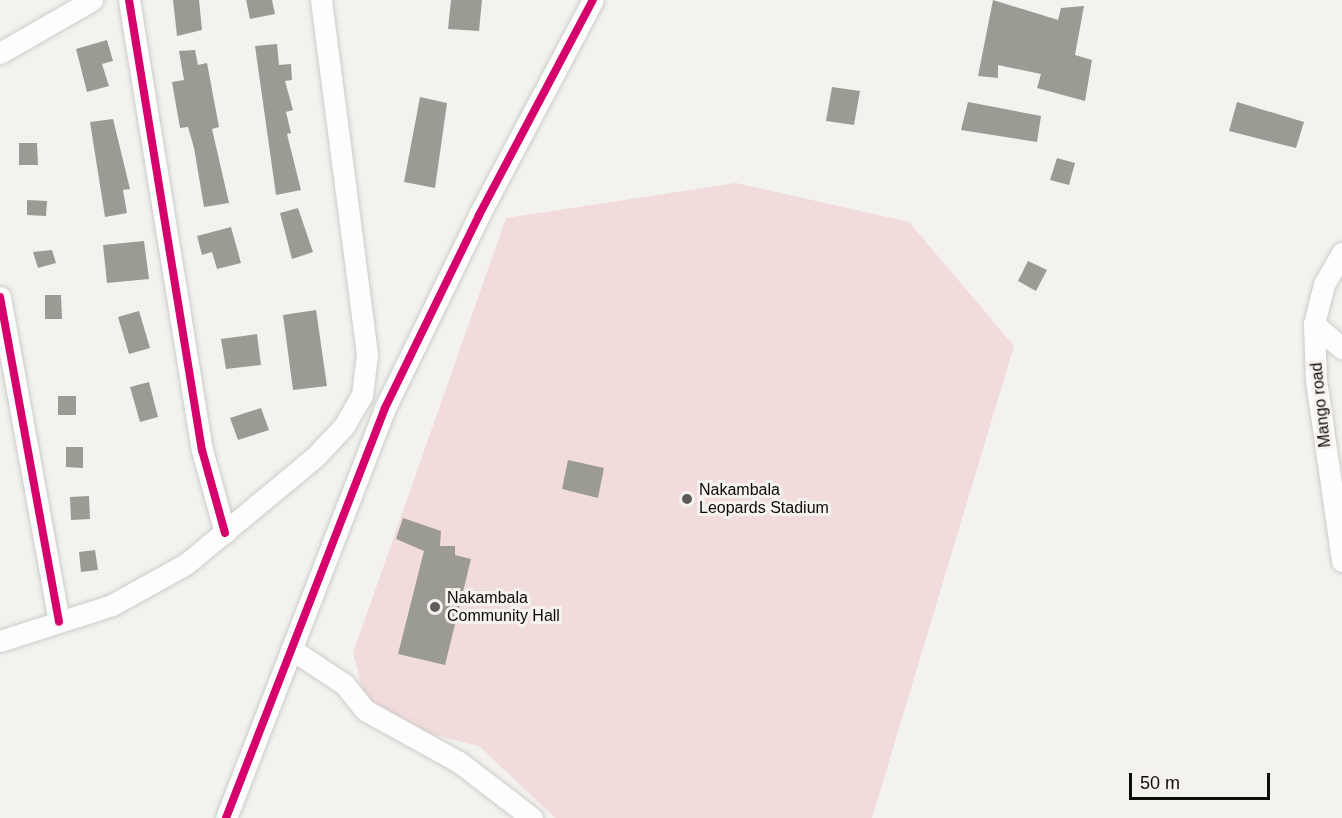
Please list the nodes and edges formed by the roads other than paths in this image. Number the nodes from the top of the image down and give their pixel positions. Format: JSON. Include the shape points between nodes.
{"nodes":[{"id":1,"x":92,"y":0,"type":"edge"},
{"id":2,"x":129,"y":0,"type":"edge"},
{"id":3,"x":321,"y":0,"type":"edge"},
{"id":4,"x":594,"y":0,"type":"edge"},
{"id":5,"x":0,"y":53,"type":"edge"},
{"id":6,"x":1342,"y":253,"type":"edge"},
{"id":7,"x":0,"y":297,"type":"edge"},
{"id":8,"x":1314,"y":324,"type":"junction"},
{"id":9,"x":1342,"y":348,"type":"edge"},
{"id":10,"x":362,"y":395,"type":"junction"},
{"id":11,"x":385,"y":408,"type":"junction"},
{"id":12,"x":225,"y":533,"type":"junction"},
{"id":13,"x":1342,"y":561,"type":"edge"},
{"id":14,"x":59,"y":622,"type":"junction"},
{"id":15,"x":0,"y":641,"type":"edge"},
{"id":16,"x":291,"y":649,"type":"junction"},
{"id":17,"x":226,"y":818,"type":"edge"},
{"id":18,"x":532,"y":818,"type":"edge"}],
"edges":[{"from":1,"to":5,"type":"street"},
{"from":2,"to":12,"type":"street","via":[[202,450]]},
{"from":3,"to":10,"type":"street","via":[[367,354]]},
{"from":4,"to":11,"type":"street","via":[[479,215]]},
{"from":6,"to":8,"type":"street","name":"Mango road","via":[[1324,284]]},
{"from":7,"to":14,"type":"street"},
{"from":8,"to":9,"type":"street"},
{"from":8,"to":13,"type":"street","name":"Mango road","via":[[1316,380]]},
{"from":10,"to":11,"type":"street"},
{"from":10,"to":12,"type":"street","via":[[344,426],[315,457]]},
{"from":11,"to":16,"type":"street"},
{"from":12,"to":14,"type":"street","via":[[154,585]]},
{"from":14,"to":15,"type":"street"},
{"from":16,"to":17,"type":"street"},
{"from":16,"to":18,"type":"street","via":[[344,684],[365,710],[459,762]]}]}
